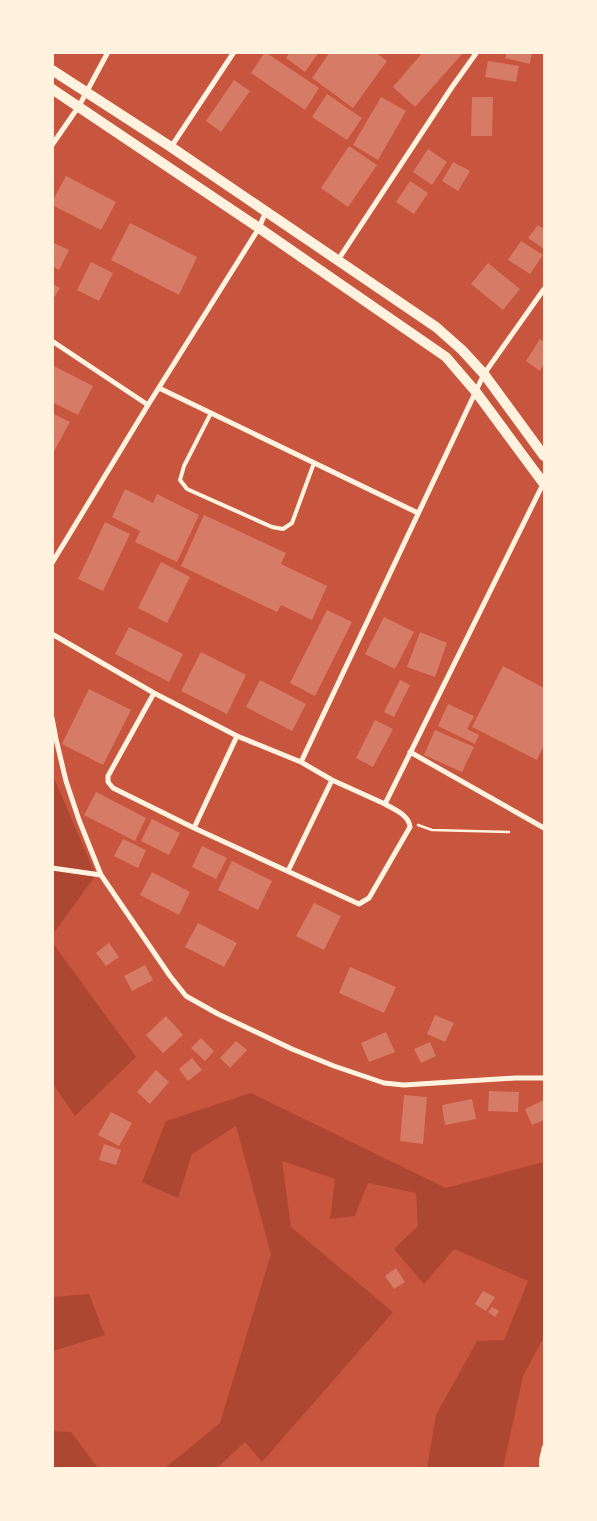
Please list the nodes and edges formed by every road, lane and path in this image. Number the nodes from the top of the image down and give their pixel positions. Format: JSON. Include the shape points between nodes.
{"nodes":[{"id":1,"x":108,"y":52,"type":"edge"},
{"id":2,"x":234,"y":52,"type":"edge"},
{"id":3,"x":477,"y":52,"type":"edge"},
{"id":4,"x":52,"y":70,"type":"edge"},
{"id":5,"x":52,"y":89,"type":"edge"},
{"id":6,"x":86,"y":93,"type":"junction"},
{"id":7,"x":79,"y":106,"type":"junction"},
{"id":8,"x":55,"y":137,"type":"edge"},
{"id":9,"x":52,"y":146,"type":"edge"},
{"id":10,"x":171,"y":147,"type":"junction"},
{"id":11,"x":266,"y":211,"type":"junction"},
{"id":12,"x":259,"y":228,"type":"junction"},
{"id":13,"x":338,"y":260,"type":"junction"},
{"id":14,"x":544,"y":289,"type":"edge"},
{"id":15,"x":52,"y":341,"type":"edge"},
{"id":16,"x":484,"y":374,"type":"junction"},
{"id":17,"x":159,"y":388,"type":"junction"},
{"id":18,"x":476,"y":392,"type":"junction"},
{"id":19,"x":148,"y":405,"type":"junction"},
{"id":20,"x":211,"y":413,"type":"junction"},
{"id":21,"x":544,"y":456,"type":"edge"},
{"id":22,"x":314,"y":463,"type":"junction"},
{"id":23,"x":544,"y":482,"type":"edge"},
{"id":24,"x":418,"y":513,"type":"junction"},
{"id":25,"x":52,"y":563,"type":"edge"},
{"id":26,"x":52,"y":634,"type":"edge"},
{"id":27,"x":154,"y":693,"type":"junction"},
{"id":28,"x":52,"y":718,"type":"edge"},
{"id":29,"x":237,"y":736,"type":"junction"},
{"id":30,"x":410,"y":752,"type":"junction"},
{"id":31,"x":301,"y":762,"type":"junction"},
{"id":32,"x":332,"y":780,"type":"junction"},
{"id":33,"x":385,"y":804,"type":"junction"},
{"id":34,"x":409,"y":822,"type":"junction"},
{"id":35,"x":194,"y":828,"type":"junction"},
{"id":36,"x":544,"y":828,"type":"edge"},
{"id":37,"x":509,"y":832,"type":"dead end"},
{"id":38,"x":52,"y":868,"type":"edge"},
{"id":39,"x":288,"y":871,"type":"junction"},
{"id":40,"x":101,"y":875,"type":"junction"},
{"id":41,"x":544,"y":1078,"type":"edge"},
{"id":42,"x":544,"y":1448,"type":"edge"},
{"id":43,"x":541,"y":1468,"type":"edge"}],
"edges":[{"from":1,"to":6,"type":"street"},
{"from":2,"to":10,"type":"street"},
{"from":3,"to":13,"type":"street"},
{"from":4,"to":6,"type":"main road"},
{"from":5,"to":7,"type":"main road"},
{"from":6,"to":7,"type":"street"},
{"from":6,"to":10,"type":"main road"},
{"from":7,"to":8,"type":"street"},
{"from":7,"to":12,"type":"main road"},
{"from":8,"to":9,"type":"street"},
{"from":10,"to":11,"type":"main road"},
{"from":11,"to":12,"type":"street"},
{"from":11,"to":13,"type":"main road"},
{"from":12,"to":17,"type":"street"},
{"from":12,"to":18,"type":"main road","via":[[446,358]]},
{"from":13,"to":16,"type":"main road","via":[[436,327]]},
{"from":14,"to":16,"type":"street"},
{"from":15,"to":19,"type":"street"},
{"from":16,"to":18,"type":"street"},
{"from":16,"to":21,"type":"main road"},
{"from":17,"to":19,"type":"street"},
{"from":17,"to":20,"type":"street"},
{"from":18,"to":23,"type":"main road"},
{"from":18,"to":24,"type":"street"},
{"from":19,"to":25,"type":"street"},
{"from":20,"to":22,"type":"street"},
{"from":20,"to":22,"type":"lane","via":[[184,466],[180,480],[187,488],[283,529],[292,523]]},
{"from":22,"to":24,"type":"street"},
{"from":23,"to":30,"type":"street"},
{"from":24,"to":31,"type":"street"},
{"from":26,"to":27,"type":"street"},
{"from":27,"to":29,"type":"street"},
{"from":27,"to":35,"type":"street","via":[[108,776],[108,782],[113,788]]},
{"from":28,"to":40,"type":"street","via":[[66,781]]},
{"from":29,"to":31,"type":"street"},
{"from":29,"to":35,"type":"street"},
{"from":30,"to":33,"type":"street"},
{"from":30,"to":36,"type":"street"},
{"from":31,"to":32,"type":"street"},
{"from":32,"to":33,"type":"street"},
{"from":32,"to":39,"type":"street"},
{"from":33,"to":34,"type":"street"},
{"from":34,"to":37,"type":"path","via":[[432,830]]},
{"from":34,"to":39,"type":"street","via":[[410,827],[364,902],[359,904]]},
{"from":35,"to":39,"type":"street"},
{"from":38,"to":40,"type":"street"},
{"from":40,"to":41,"type":"street","via":[[186,996],[292,1049],[384,1083],[404,1085]]},
{"from":42,"to":43,"type":"lane"}]}
